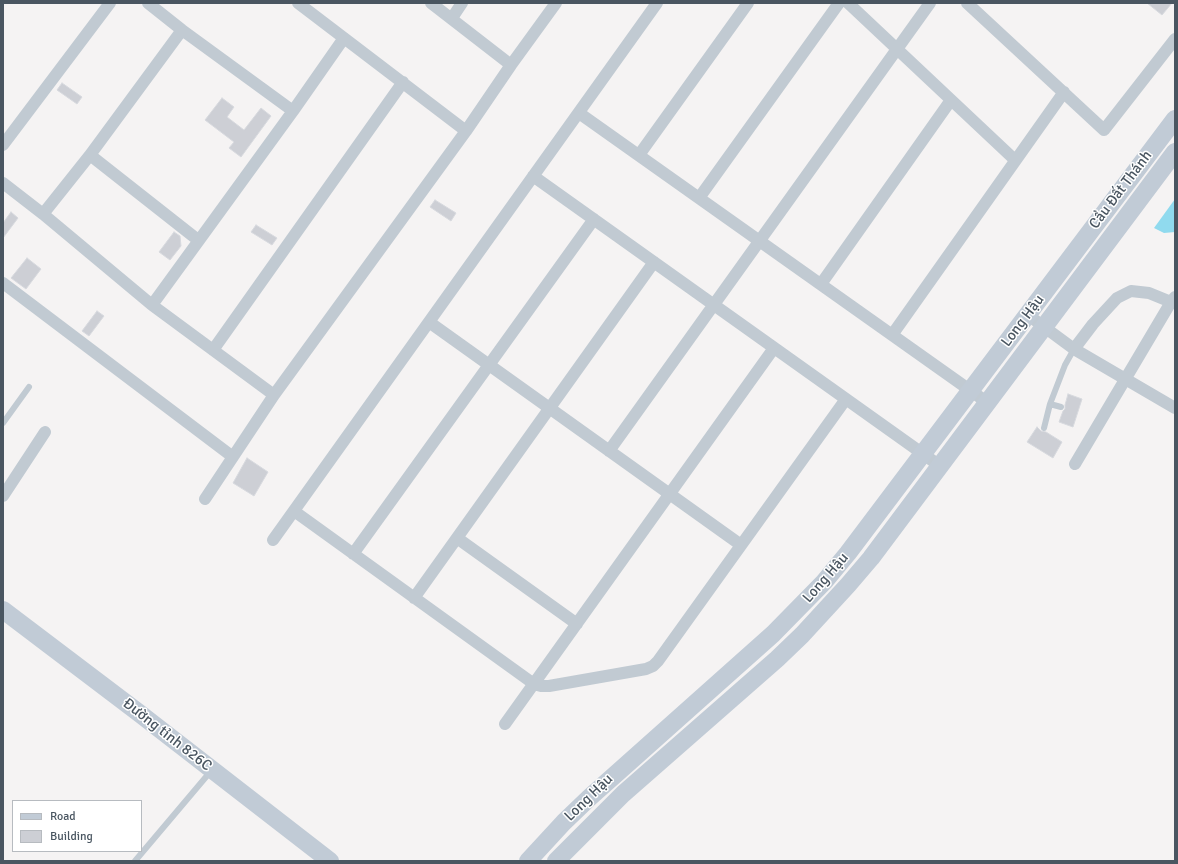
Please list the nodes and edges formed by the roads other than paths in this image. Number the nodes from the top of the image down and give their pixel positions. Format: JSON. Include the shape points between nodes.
{"nodes":[{"id":1,"x":110,"y":3,"type":"edge"},
{"id":2,"x":148,"y":3,"type":"edge"},
{"id":3,"x":298,"y":3,"type":"edge"},
{"id":4,"x":431,"y":3,"type":"edge"},
{"id":5,"x":462,"y":3,"type":"edge"},
{"id":6,"x":556,"y":3,"type":"edge"},
{"id":7,"x":657,"y":3,"type":"edge"},
{"id":8,"x":748,"y":3,"type":"edge"},
{"id":9,"x":840,"y":3,"type":"edge"},
{"id":10,"x":848,"y":3,"type":"edge"},
{"id":11,"x":930,"y":3,"type":"edge"},
{"id":12,"x":967,"y":3,"type":"edge"},
{"id":13,"x":452,"y":18,"type":"junction"},
{"id":14,"x":182,"y":30,"type":"junction"},
{"id":15,"x":344,"y":38,"type":"junction"},
{"id":16,"x":1175,"y":39,"type":"edge"},
{"id":17,"x":897,"y":49,"type":"junction"},
{"id":18,"x":511,"y":65,"type":"junction"},
{"id":19,"x":403,"y":82,"type":"junction"},
{"id":20,"x":1064,"y":92,"type":"junction"},
{"id":21,"x":951,"y":100,"type":"junction"},
{"id":22,"x":293,"y":111,"type":"junction"},
{"id":23,"x":579,"y":112,"type":"junction"},
{"id":24,"x":1171,"y":124,"type":"edge"},
{"id":25,"x":466,"y":130,"type":"junction"},
{"id":26,"x":3,"y":145,"type":"edge"},
{"id":27,"x":1175,"y":152,"type":"edge"},
{"id":28,"x":90,"y":155,"type":"junction"},
{"id":29,"x":639,"y":155,"type":"junction"},
{"id":30,"x":1016,"y":160,"type":"junction"},
{"id":31,"x":533,"y":176,"type":"junction"},
{"id":32,"x":3,"y":183,"type":"edge"},
{"id":33,"x":699,"y":198,"type":"junction"},
{"id":34,"x":43,"y":214,"type":"junction"},
{"id":35,"x":594,"y":219,"type":"junction"},
{"id":36,"x":198,"y":240,"type":"junction"},
{"id":37,"x":760,"y":241,"type":"junction"},
{"id":38,"x":1076,"y":251,"type":"joint"},
{"id":39,"x":654,"y":262,"type":"junction"},
{"id":40,"x":1093,"y":263,"type":"joint"},
{"id":41,"x":3,"y":283,"type":"edge"},
{"id":42,"x":820,"y":284,"type":"junction"},
{"id":43,"x":1173,"y":299,"type":"edge"},
{"id":44,"x":152,"y":305,"type":"junction"},
{"id":45,"x":714,"y":305,"type":"junction"},
{"id":46,"x":1028,"y":315,"type":"junction"},
{"id":47,"x":429,"y":322,"type":"junction"},
{"id":48,"x":1044,"y":328,"type":"junction"},
{"id":49,"x":892,"y":335,"type":"junction"},
{"id":50,"x":774,"y":348,"type":"junction"},
{"id":51,"x":1074,"y":349,"type":"junction"},
{"id":52,"x":212,"y":350,"type":"junction"},
{"id":53,"x":489,"y":365,"type":"junction"},
{"id":54,"x":1126,"y":379,"type":"junction"},
{"id":55,"x":29,"y":387,"type":"dead end"},
{"id":56,"x":971,"y":391,"type":"junction"},
{"id":57,"x":274,"y":395,"type":"junction"},
{"id":58,"x":846,"y":399,"type":"junction"},
{"id":59,"x":988,"y":403,"type":"junction"},
{"id":60,"x":1050,"y":404,"type":"junction"},
{"id":61,"x":1061,"y":407,"type":"dead end"},
{"id":62,"x":550,"y":408,"type":"junction"},
{"id":63,"x":1175,"y":408,"type":"edge"},
{"id":64,"x":3,"y":423,"type":"edge"},
{"id":65,"x":1044,"y":428,"type":"dead end"},
{"id":66,"x":45,"y":432,"type":"dead end"},
{"id":67,"x":609,"y":451,"type":"junction"},
{"id":68,"x":923,"y":454,"type":"junction"},
{"id":69,"x":233,"y":457,"type":"junction"},
{"id":70,"x":1075,"y":464,"type":"dead end"},
{"id":71,"x":940,"y":466,"type":"junction"},
{"id":72,"x":670,"y":494,"type":"junction"},
{"id":73,"x":3,"y":496,"type":"edge"},
{"id":74,"x":205,"y":498,"type":"dead end"},
{"id":75,"x":294,"y":511,"type":"junction"},
{"id":76,"x":457,"y":538,"type":"junction"},
{"id":77,"x":273,"y":540,"type":"dead end"},
{"id":78,"x":741,"y":545,"type":"junction"},
{"id":79,"x":353,"y":554,"type":"junction"},
{"id":80,"x":414,"y":598,"type":"junction"},
{"id":81,"x":3,"y":610,"type":"edge"},
{"id":82,"x":577,"y":624,"type":"junction"},
{"id":83,"x":534,"y":684,"type":"junction"},
{"id":84,"x":505,"y":724,"type":"dead end"},
{"id":85,"x":212,"y":770,"type":"junction"},
{"id":86,"x":135,"y":861,"type":"edge"},
{"id":87,"x":330,"y":861,"type":"edge"},
{"id":88,"x":528,"y":861,"type":"edge"},
{"id":89,"x":556,"y":861,"type":"edge"}],
"edges":[{"from":1,"to":26,"type":"street"},
{"from":2,"to":14,"type":"street"},
{"from":3,"to":15,"type":"street"},
{"from":4,"to":13,"type":"street"},
{"from":5,"to":13,"type":"street"},
{"from":6,"to":18,"type":"street"},
{"from":7,"to":23,"type":"street"},
{"from":8,"to":29,"type":"street"},
{"from":9,"to":33,"type":"street"},
{"from":10,"to":17,"type":"street"},
{"from":11,"to":17,"type":"street"},
{"from":12,"to":20,"type":"street"},
{"from":13,"to":18,"type":"street"},
{"from":14,"to":22,"type":"street"},
{"from":14,"to":28,"type":"street"},
{"from":15,"to":19,"type":"street"},
{"from":15,"to":22,"type":"street"},
{"from":16,"to":20,"type":"street","via":[[1104,130]]},
{"from":17,"to":21,"type":"street"},
{"from":17,"to":37,"type":"street"},
{"from":18,"to":25,"type":"street"},
{"from":19,"to":25,"type":"street"},
{"from":19,"to":52,"type":"street"},
{"from":20,"to":30,"type":"street"},
{"from":21,"to":30,"type":"street"},
{"from":21,"to":42,"type":"street"},
{"from":22,"to":36,"type":"street"},
{"from":23,"to":29,"type":"street"},
{"from":23,"to":31,"type":"street"},
{"from":24,"to":38,"type":"main road","name":"Cầu Đất Thánh"},
{"from":25,"to":57,"type":"street"},
{"from":27,"to":40,"type":"main road","name":"Cầu Đất Thánh"},
{"from":28,"to":34,"type":"street"},
{"from":28,"to":36,"type":"street"},
{"from":29,"to":33,"type":"street"},
{"from":30,"to":49,"type":"street"},
{"from":31,"to":35,"type":"street"},
{"from":31,"to":47,"type":"street"},
{"from":32,"to":34,"type":"street"},
{"from":33,"to":37,"type":"street"},
{"from":34,"to":44,"type":"street"},
{"from":35,"to":39,"type":"street"},
{"from":35,"to":53,"type":"street"},
{"from":36,"to":44,"type":"street"},
{"from":37,"to":42,"type":"street"},
{"from":37,"to":45,"type":"street"},
{"from":38,"to":46,"type":"main road","name":"Long Hậu"},
{"from":39,"to":45,"type":"street"},
{"from":39,"to":62,"type":"street"},
{"from":40,"to":48,"type":"main road","name":"Long Hậu"},
{"from":41,"to":69,"type":"street"},
{"from":42,"to":49,"type":"street"},
{"from":43,"to":51,"type":"street","via":[[1131,291],[1116,298]]},
{"from":43,"to":54,"type":"street"},
{"from":44,"to":52,"type":"street"},
{"from":45,"to":50,"type":"street"},
{"from":45,"to":67,"type":"street"},
{"from":46,"to":48,"type":"street"},
{"from":46,"to":56,"type":"main road","name":"Long Hậu"},
{"from":47,"to":53,"type":"street"},
{"from":47,"to":75,"type":"street"},
{"from":48,"to":51,"type":"street"},
{"from":48,"to":59,"type":"main road","name":"Long Hậu"},
{"from":49,"to":56,"type":"street"},
{"from":50,"to":58,"type":"street"},
{"from":50,"to":72,"type":"street"},
{"from":51,"to":54,"type":"street"},
{"from":51,"to":60,"type":"lane"},
{"from":52,"to":57,"type":"street"},
{"from":53,"to":62,"type":"street"},
{"from":53,"to":79,"type":"street"},
{"from":54,"to":63,"type":"street"},
{"from":54,"to":70,"type":"street"},
{"from":55,"to":64,"type":"lane"},
{"from":56,"to":59,"type":"street"},
{"from":56,"to":68,"type":"main road","name":"Long Hậu"},
{"from":57,"to":69,"type":"street"},
{"from":58,"to":68,"type":"street"},
{"from":58,"to":78,"type":"street"},
{"from":59,"to":71,"type":"main road","name":"Long Hậu"},
{"from":60,"to":61,"type":"lane"},
{"from":60,"to":65,"type":"lane"},
{"from":62,"to":67,"type":"street"},
{"from":62,"to":76,"type":"street"},
{"from":66,"to":73,"type":"street"},
{"from":67,"to":72,"type":"street"},
{"from":68,"to":71,"type":"street"},
{"from":68,"to":88,"type":"main road","name":"Long Hậu","via":[[848,553],[794,614],[589,798]]},
{"from":69,"to":74,"type":"street"},
{"from":71,"to":89,"type":"main road","name":"Long Hậu","via":[[871,558],[802,635],[623,794]]},
{"from":72,"to":78,"type":"street"},
{"from":72,"to":82,"type":"street"},
{"from":75,"to":77,"type":"street"},
{"from":75,"to":79,"type":"street"},
{"from":76,"to":80,"type":"street"},
{"from":76,"to":82,"type":"street"},
{"from":78,"to":83,"type":"street","via":[[653,666],[549,686]]},
{"from":79,"to":80,"type":"street"},
{"from":80,"to":83,"type":"street"},
{"from":81,"to":85,"type":"main road","name":"Đường tỉnh 826C"},
{"from":82,"to":83,"type":"street"},
{"from":83,"to":84,"type":"street"},
{"from":85,"to":86,"type":"lane"},
{"from":85,"to":87,"type":"main road","name":"Đường tỉnh 826C"}]}
